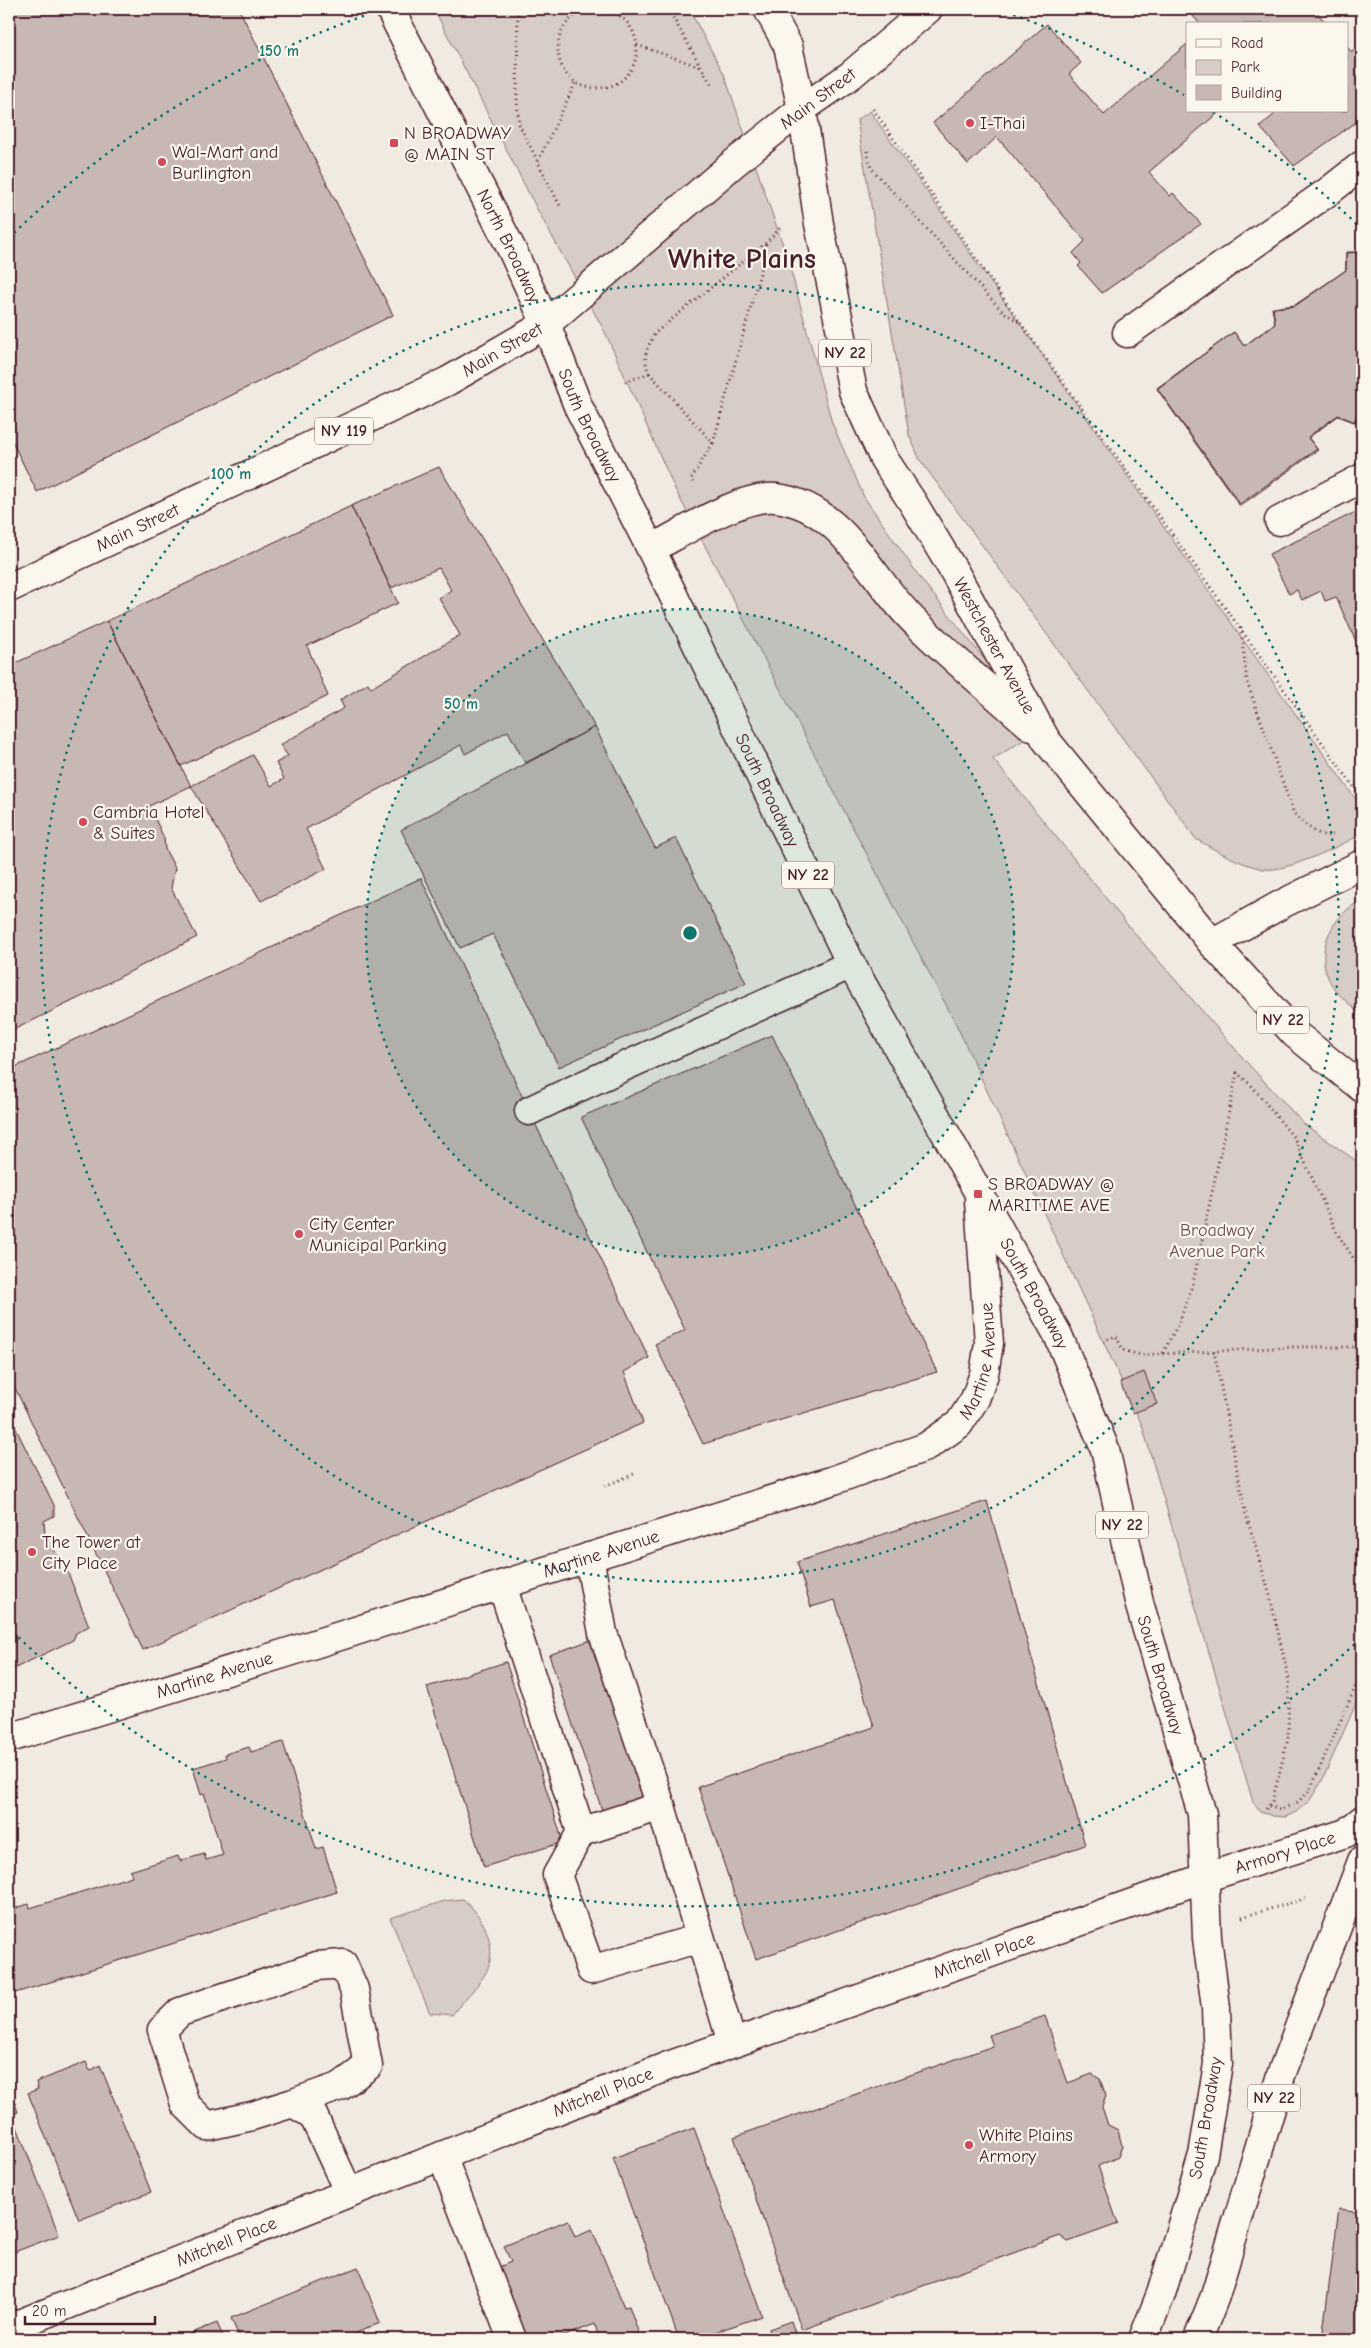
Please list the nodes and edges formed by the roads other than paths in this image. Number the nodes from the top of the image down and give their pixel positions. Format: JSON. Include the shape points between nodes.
{"nodes":[{"id":1,"x":390,"y":9,"type":"edge"},
{"id":2,"x":768,"y":9,"type":"edge"},
{"id":3,"x":928,"y":9,"type":"edge"},
{"id":4,"x":802,"y":109,"type":"junction"},
{"id":5,"x":1362,"y":165,"type":"edge"},
{"id":6,"x":546,"y":324,"type":"junction"},
{"id":7,"x":1127,"y":334,"type":"dead end"},
{"id":8,"x":1362,"y":478,"type":"edge"},
{"id":9,"x":1279,"y":521,"type":"dead end"},
{"id":10,"x":651,"y":549,"type":"junction"},
{"id":11,"x":9,"y":588,"type":"edge"},
{"id":12,"x":1046,"y":740,"type":"junction"},
{"id":13,"x":1362,"y":864,"type":"edge"},
{"id":14,"x":1212,"y":943,"type":"junction"},
{"id":15,"x":851,"y":964,"type":"junction"},
{"id":16,"x":1362,"y":1088,"type":"edge"},
{"id":17,"x":529,"y":1111,"type":"dead end"},
{"id":18,"x":978,"y":1194,"type":"junction"},
{"id":19,"x":589,"y":1557,"type":"junction"},
{"id":20,"x":502,"y":1585,"type":"junction"},
{"id":21,"x":9,"y":1738,"type":"edge"},
{"id":22,"x":661,"y":1806,"type":"junction"},
{"id":23,"x":1362,"y":1820,"type":"edge"},
{"id":24,"x":581,"y":1832,"type":"junction"},
{"id":25,"x":1362,"y":1861,"type":"edge"},
{"id":26,"x":1204,"y":1878,"type":"junction"},
{"id":27,"x":700,"y":1938,"type":"junction"},
{"id":28,"x":732,"y":2043,"type":"junction"},
{"id":29,"x":293,"y":2103,"type":"junction"},
{"id":30,"x":442,"y":2156,"type":"junction"},
{"id":31,"x":349,"y":2193,"type":"junction"},
{"id":32,"x":9,"y":2328,"type":"edge"},
{"id":33,"x":512,"y":2339,"type":"edge"},
{"id":34,"x":1143,"y":2339,"type":"edge"},
{"id":35,"x":1198,"y":2339,"type":"edge"}],
"edges":[{"from":1,"to":6,"type":"main road","name":"North Broadway","number":"NY 22"},
{"from":2,"to":4,"type":"main road","number":"NY 22","via":[[788,46]]},
{"from":3,"to":4,"type":"main road","name":"Main Street","via":[[851,75]]},
{"from":4,"to":6,"type":"main road","name":"Main Street","number":"NY 119"},
{"from":4,"to":12,"type":"main road","name":"Westchester Avenue","number":"NY 22","via":[[819,224],[853,391],[884,459],[955,573]]},
{"from":5,"to":7,"type":"main road"},
{"from":6,"to":10,"type":"main road","name":"South Broadway","number":"NY 22","via":[[578,406]]},
{"from":6,"to":11,"type":"main road","name":"Main Street","number":"NY 119","via":[[448,381]]},
{"from":8,"to":9,"type":"main road"},
{"from":10,"to":12,"type":"main road","via":[[754,498],[788,500],[822,514],[914,622]]},
{"from":10,"to":15,"type":"main road","name":"South Broadway","number":"NY 22"},
{"from":12,"to":14,"type":"main road","name":"Westchester Avenue","number":"NY 22"},
{"from":13,"to":14,"type":"main road"},
{"from":14,"to":16,"type":"main road","name":"Westchester Avenue","number":"NY 22","via":[[1296,1034]]},
{"from":15,"to":17,"type":"main road"},
{"from":15,"to":18,"type":"main road","name":"South Broadway","number":"NY 22"},
{"from":18,"to":19,"type":"main road","name":"Martine Avenue","via":[[989,1343],[984,1374],[975,1399],[959,1424],[926,1447],[834,1480]]},
{"from":18,"to":26,"type":"main road","name":"South Broadway","number":"NY 22","via":[[1058,1335],[1105,1449],[1140,1606],[1202,1814]]},
{"from":19,"to":20,"type":"main road","name":"Martine Avenue"},
{"from":19,"to":22,"type":"main road","via":[[603,1633]]},
{"from":20,"to":21,"type":"main road","name":"Martine Avenue"},
{"from":20,"to":24,"type":"main road"},
{"from":22,"to":24,"type":"main road"},
{"from":22,"to":27,"type":"main road"},
{"from":23,"to":26,"type":"main road","name":"Armory Place","via":[[1346,1833]]},
{"from":24,"to":27,"type":"main road","via":[[557,1875],[591,1970]]},
{"from":25,"to":35,"type":"main road","number":"NY 22","via":[[1280,2075],[1215,2296]]},
{"from":26,"to":28,"type":"main road","name":"Mitchell Place"},
{"from":26,"to":34,"type":"main road","name":"South Broadway","number":"NY 22","via":[[1218,2064],[1203,2155],[1173,2258]]},
{"from":27,"to":28,"type":"main road"},
{"from":28,"to":30,"type":"main road","name":"Mitchell Place"},
{"from":29,"to":29,"type":"main road","via":[[207,2126],[185,2104],[162,2030],[180,2012],[316,1966],[343,1964],[354,1989],[368,2066],[341,2086]]},
{"from":29,"to":31,"type":"main road","via":[[313,2115]]},
{"from":30,"to":31,"type":"main road","name":"Mitchell Place"},
{"from":30,"to":33,"type":"main road"},
{"from":31,"to":32,"type":"main road","name":"Mitchell Place"}]}
